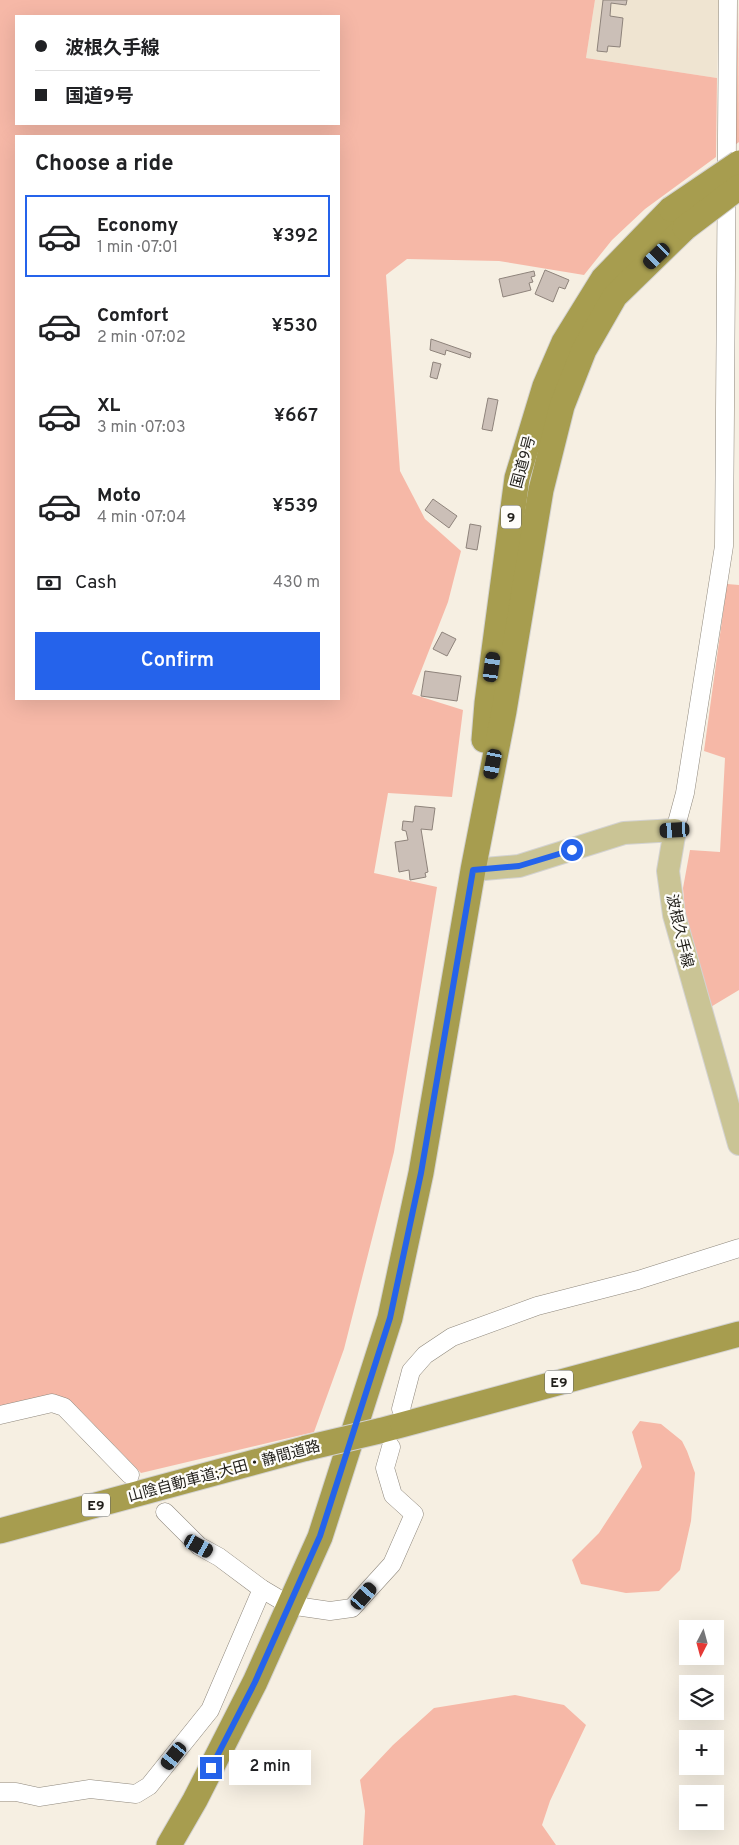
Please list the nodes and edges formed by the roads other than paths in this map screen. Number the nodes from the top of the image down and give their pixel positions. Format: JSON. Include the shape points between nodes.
{"nodes":[{"id":1,"x":728,"y":0,"type":"edge"},
{"id":2,"x":739,"y":163,"type":"edge"},
{"id":3,"x":739,"y":187,"type":"edge"},
{"id":4,"x":678,"y":219,"type":"junction"},
{"id":5,"x":675,"y":830,"type":"junction"},
{"id":6,"x":473,"y":870,"type":"junction"},
{"id":7,"x":739,"y":1144,"type":"edge"},
{"id":8,"x":739,"y":1248,"type":"edge"},
{"id":9,"x":739,"y":1334,"type":"edge"},
{"id":10,"x":401,"y":1409,"type":"dead end"},
{"id":11,"x":0,"y":1414,"type":"edge"},
{"id":12,"x":385,"y":1439,"type":"junction"},
{"id":13,"x":130,"y":1475,"type":"dead end"},
{"id":14,"x":166,"y":1486,"type":"junction"},
{"id":15,"x":165,"y":1512,"type":"dead end"},
{"id":16,"x":0,"y":1517,"type":"edge"},
{"id":17,"x":0,"y":1532,"type":"edge"},
{"id":18,"x":262,"y":1589,"type":"junction"},
{"id":19,"x":289,"y":1605,"type":"junction"},
{"id":20,"x":210,"y":1710,"type":"junction"},
{"id":21,"x":236,"y":1720,"type":"junction"},
{"id":22,"x":0,"y":1792,"type":"edge"},
{"id":23,"x":169,"y":1845,"type":"edge"}],
"edges":[{"from":1,"to":5,"type":"street","via":[[724,546],[685,793]]},
{"from":2,"to":4,"type":"highway","name":"国道9号","number":"9","bridge":true},
{"from":3,"to":4,"type":"highway","name":"国道9号","number":"9","bridge":true},
{"from":4,"to":6,"type":"highway","name":"国道9号","number":"9","via":[[615,296],[584,350],[562,406],[541,490],[504,711]]},
{"from":5,"to":6,"type":"main road","via":[[624,833],[519,866]]},
{"from":5,"to":7,"type":"main road","name":"波根久手線","via":[[668,871],[674,915]]},
{"from":6,"to":19,"type":"highway","name":"国道9号","number":"9","via":[[421,1173],[390,1318],[320,1536]]},
{"from":8,"to":10,"type":"street","via":[[638,1280],[537,1306],[452,1337],[425,1355],[411,1371]]},
{"from":9,"to":12,"type":"highway","name":"山陰自動車道;大田・静間道路","number":"E9"},
{"from":11,"to":13,"type":"street","via":[[52,1403],[64,1407]]},
{"from":12,"to":14,"type":"highway","name":"山陰自動車道;大田・静間道路","number":"E9","bridge":true,"via":[[307,1448]]},
{"from":12,"to":19,"type":"street","via":[[385,1468],[393,1495],[414,1514],[392,1564],[352,1608],[330,1611]]},
{"from":14,"to":16,"type":"highway","via":[[63,1500]]},
{"from":14,"to":17,"type":"highway","name":"山陰自動車道;大田・静間道路","number":"E9"},
{"from":15,"to":18,"type":"street","via":[[199,1546]]},
{"from":18,"to":19,"type":"street"},
{"from":18,"to":20,"type":"street"},
{"from":19,"to":21,"type":"highway","name":"国道9号","number":"9"},
{"from":20,"to":21,"type":"street"},
{"from":20,"to":22,"type":"street","via":[[149,1786],[136,1794],[90,1789],[39,1797]]},
{"from":21,"to":23,"type":"highway","name":"国道9号","number":"9"}]}
